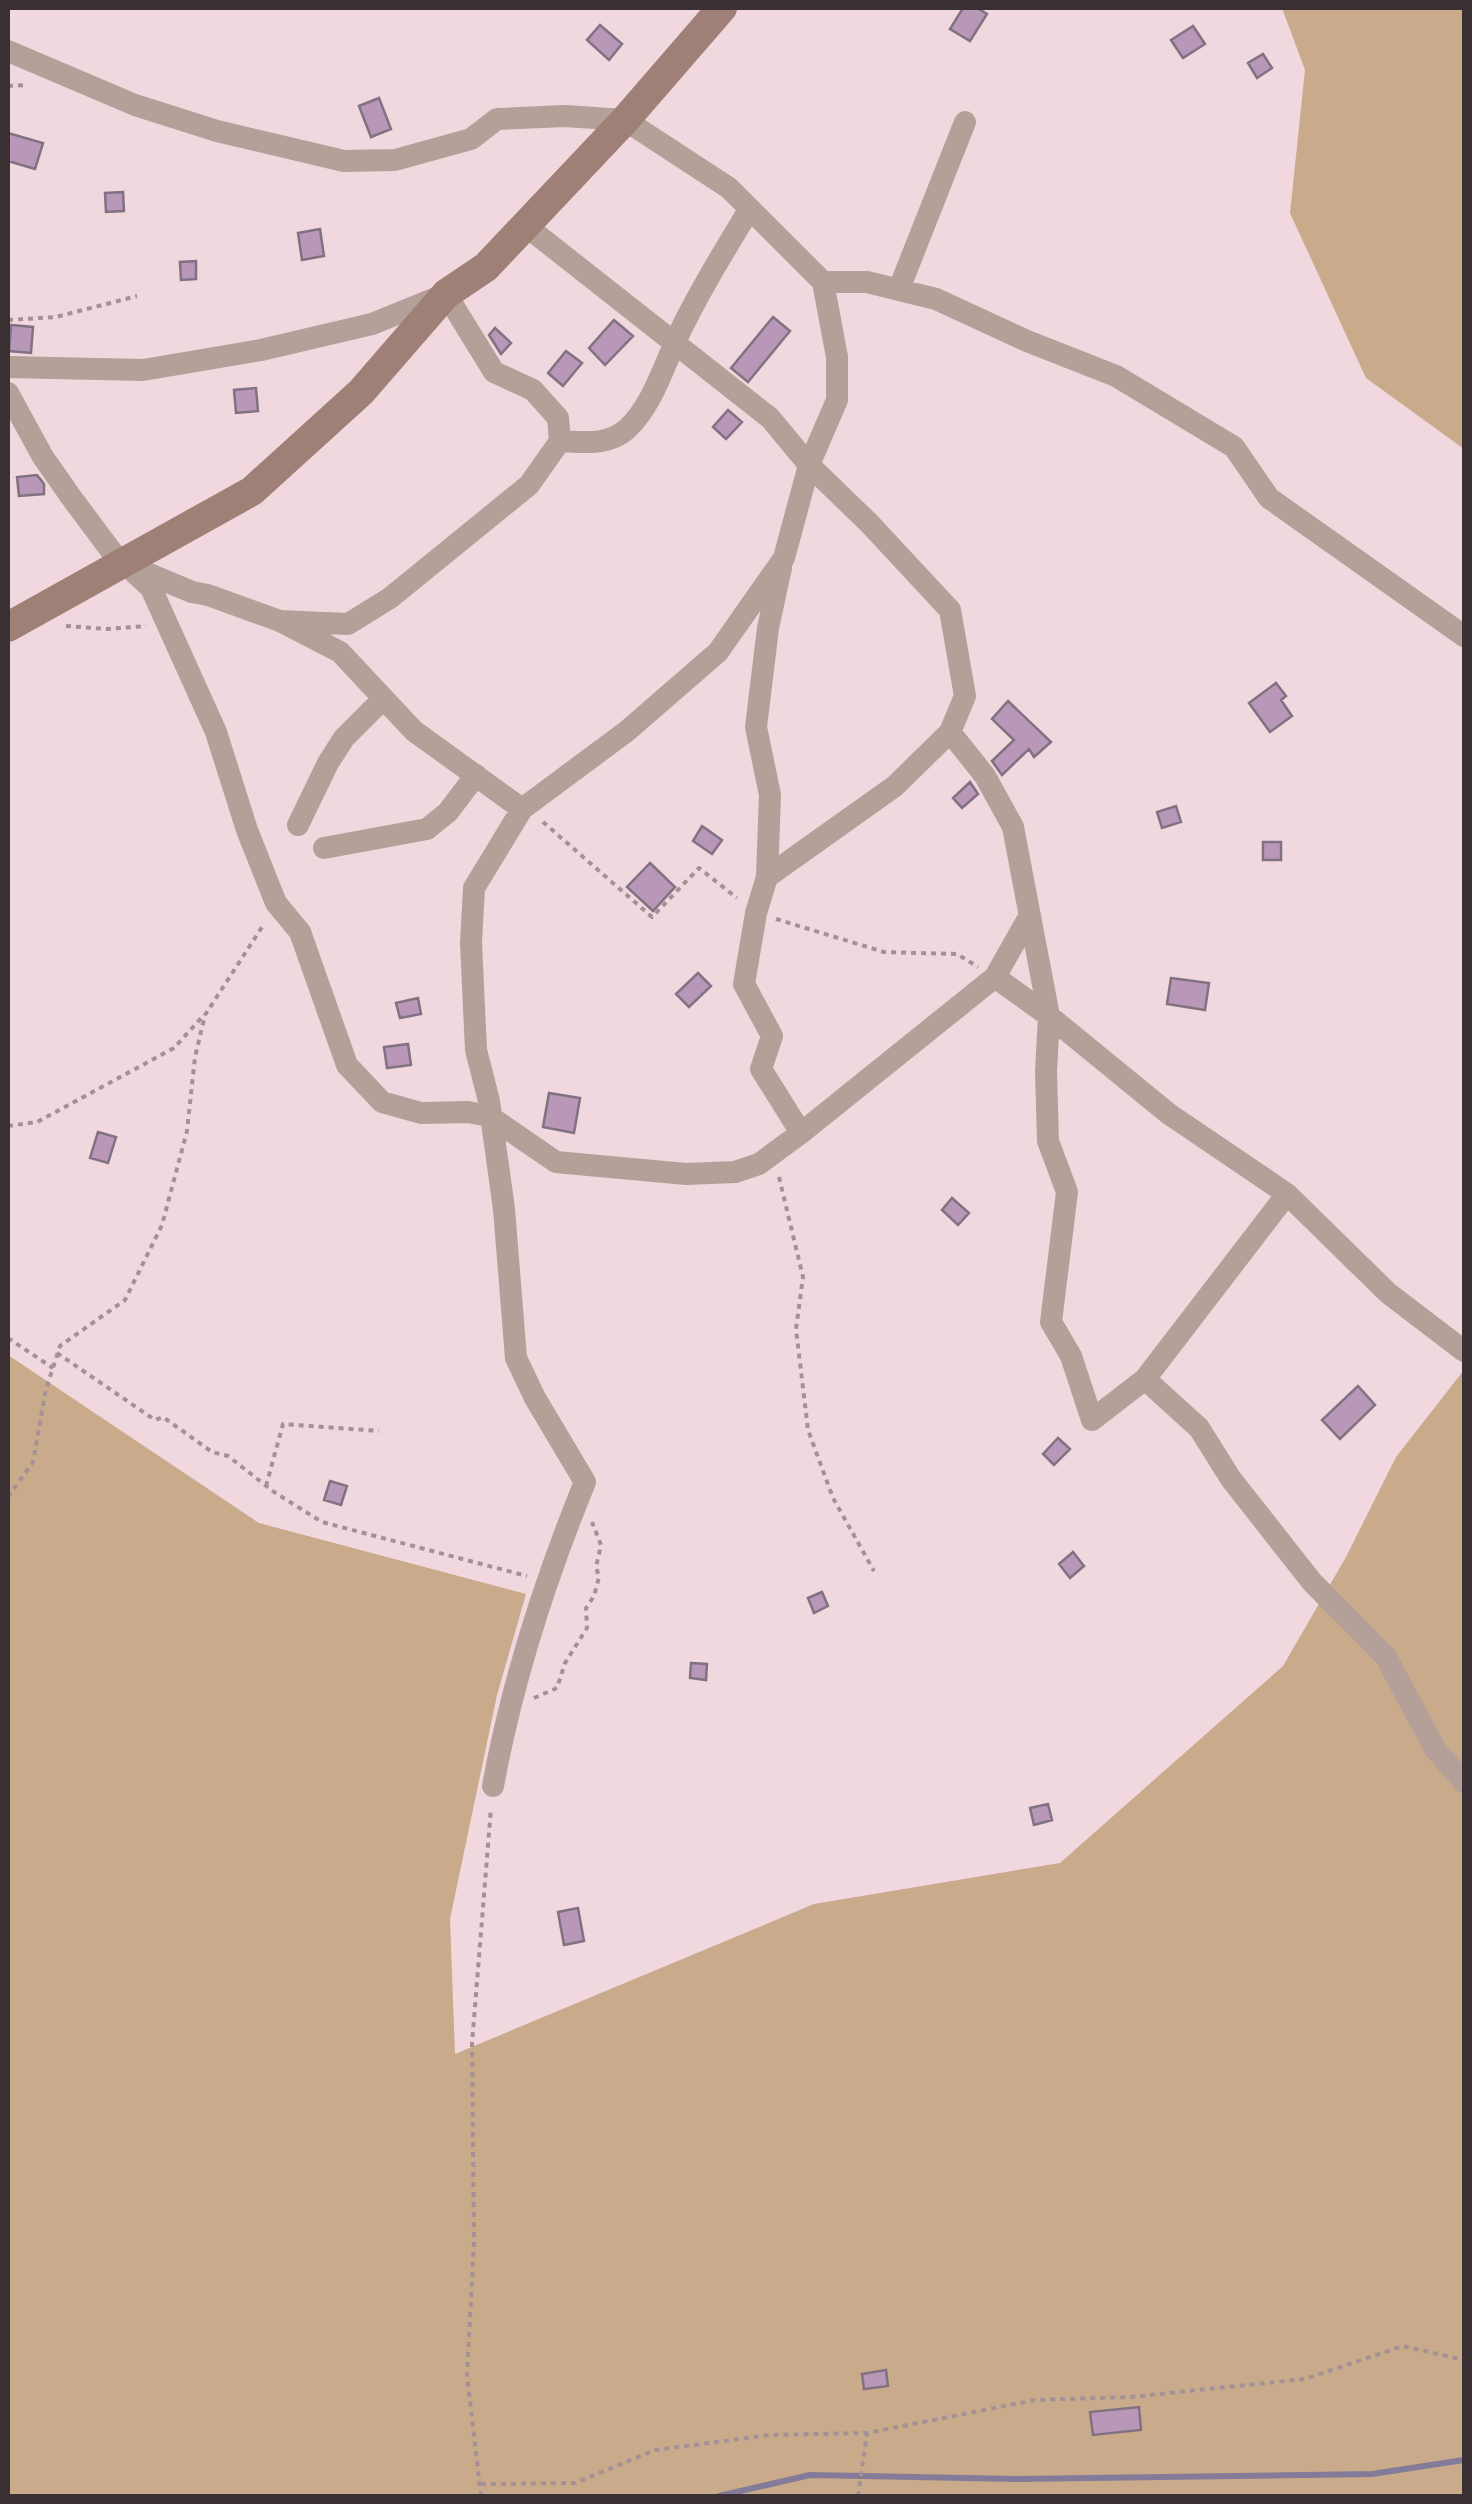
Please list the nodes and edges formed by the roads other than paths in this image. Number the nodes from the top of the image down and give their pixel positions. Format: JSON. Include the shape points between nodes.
{"nodes":[{"id":1,"x":722,"y":8,"type":"edge"},
{"id":2,"x":8,"y":51,"type":"edge"},
{"id":3,"x":624,"y":120,"type":"junction"},
{"id":4,"x":964,"y":122,"type":"dead end"},
{"id":5,"x":749,"y":210,"type":"junction"},
{"id":6,"x":526,"y":226,"type":"junction"},
{"id":7,"x":823,"y":282,"type":"junction"},
{"id":8,"x":899,"y":289,"type":"junction"},
{"id":9,"x":446,"y":294,"type":"junction"},
{"id":10,"x":676,"y":342,"type":"junction"},
{"id":11,"x":8,"y":367,"type":"edge"},
{"id":12,"x":8,"y":393,"type":"edge"},
{"id":13,"x":560,"y":441,"type":"junction"},
{"id":14,"x":809,"y":466,"type":"junction"},
{"id":15,"x":784,"y":558,"type":"junction"},
{"id":16,"x":125,"y":563,"type":"junction"},
{"id":17,"x":280,"y":621,"type":"junction"},
{"id":18,"x":14,"y":624,"type":"edge"},
{"id":19,"x":1464,"y":636,"type":"edge"},
{"id":20,"x":382,"y":700,"type":"junction"},
{"id":21,"x":950,"y":732,"type":"junction"},
{"id":22,"x":476,"y":775,"type":"junction"},
{"id":23,"x":522,"y":809,"type":"junction"},
{"id":24,"x":298,"y":825,"type":"dead end"},
{"id":25,"x":324,"y":848,"type":"dead end"},
{"id":26,"x":768,"y":877,"type":"junction"},
{"id":27,"x":1029,"y":917,"type":"junction"},
{"id":28,"x":995,"y":977,"type":"junction"},
{"id":29,"x":1050,"y":1016,"type":"junction"},
{"id":30,"x":489,"y":1116,"type":"junction"},
{"id":31,"x":801,"y":1133,"type":"junction"},
{"id":32,"x":1286,"y":1194,"type":"junction"},
{"id":33,"x":1464,"y":1352,"type":"edge"},
{"id":34,"x":1145,"y":1380,"type":"junction"},
{"id":35,"x":1464,"y":1782,"type":"edge"},
{"id":36,"x":493,"y":1786,"type":"road end"}],
"edges":[{"from":1,"to":3,"type":"street"},
{"from":2,"to":3,"type":"street","via":[[135,105],[344,161],[395,160],[471,139],[497,119]]},
{"from":3,"to":5,"type":"street","via":[[728,188]]},
{"from":3,"to":6,"type":"street"},
{"from":4,"to":8,"type":"street"},
{"from":5,"to":7,"type":"street"},
{"from":5,"to":10,"type":"street"},
{"from":6,"to":9,"type":"street","via":[[486,267]]},
{"from":6,"to":10,"type":"street"},
{"from":7,"to":8,"type":"street"},
{"from":7,"to":14,"type":"street","via":[[837,357],[837,400]]},
{"from":8,"to":19,"type":"street","via":[[1116,376],[1234,446],[1269,498]]},
{"from":9,"to":11,"type":"street","via":[[372,324],[162,367]]},
{"from":9,"to":13,"type":"street","via":[[494,372],[533,390],[558,418]]},
{"from":9,"to":16,"type":"street","via":[[362,392],[252,491]]},
{"from":10,"to":13,"type":"street","via":[[661,380],[627,429],[602,442]]},
{"from":10,"to":14,"type":"street","via":[[770,418]]},
{"from":12,"to":16,"type":"street","via":[[42,457]]},
{"from":13,"to":17,"type":"street","via":[[529,484],[390,598],[348,624]]},
{"from":14,"to":15,"type":"street"},
{"from":14,"to":21,"type":"street","via":[[950,610],[966,696]]},
{"from":15,"to":23,"type":"street","via":[[718,652]]},
{"from":15,"to":26,"type":"street","via":[[756,727],[770,795]]},
{"from":16,"to":17,"type":"street"},
{"from":16,"to":18,"type":"street"},
{"from":16,"to":30,"type":"street","via":[[151,588],[216,732],[247,830],[276,903],[300,932],[347,1066],[382,1102],[421,1114]]},
{"from":17,"to":20,"type":"street","via":[[340,652]]},
{"from":20,"to":22,"type":"street"},
{"from":20,"to":24,"type":"street","via":[[344,738]]},
{"from":21,"to":26,"type":"street","via":[[895,786]]},
{"from":21,"to":27,"type":"street","via":[[985,776],[1012,828]]},
{"from":22,"to":23,"type":"street"},
{"from":22,"to":25,"type":"street","via":[[427,829]]},
{"from":23,"to":30,"type":"street","via":[[474,888],[476,1050]]},
{"from":26,"to":31,"type":"street","via":[[744,984],[772,1036],[761,1069]]},
{"from":27,"to":28,"type":"street"},
{"from":27,"to":29,"type":"street"},
{"from":28,"to":29,"type":"street"},
{"from":28,"to":31,"type":"street"},
{"from":29,"to":32,"type":"street","via":[[1169,1114]]},
{"from":29,"to":34,"type":"street","via":[[1048,1140],[1067,1192],[1051,1322],[1071,1356],[1092,1420]]},
{"from":30,"to":31,"type":"street","via":[[556,1162],[686,1174],[736,1172]]},
{"from":30,"to":36,"type":"street","via":[[516,1358],[584,1482],[544,1586]]},
{"from":32,"to":33,"type":"street","via":[[1388,1293]]},
{"from":32,"to":34,"type":"street"},
{"from":34,"to":35,"type":"street","via":[[1199,1428],[1312,1582],[1386,1657],[1435,1749]]}]}
